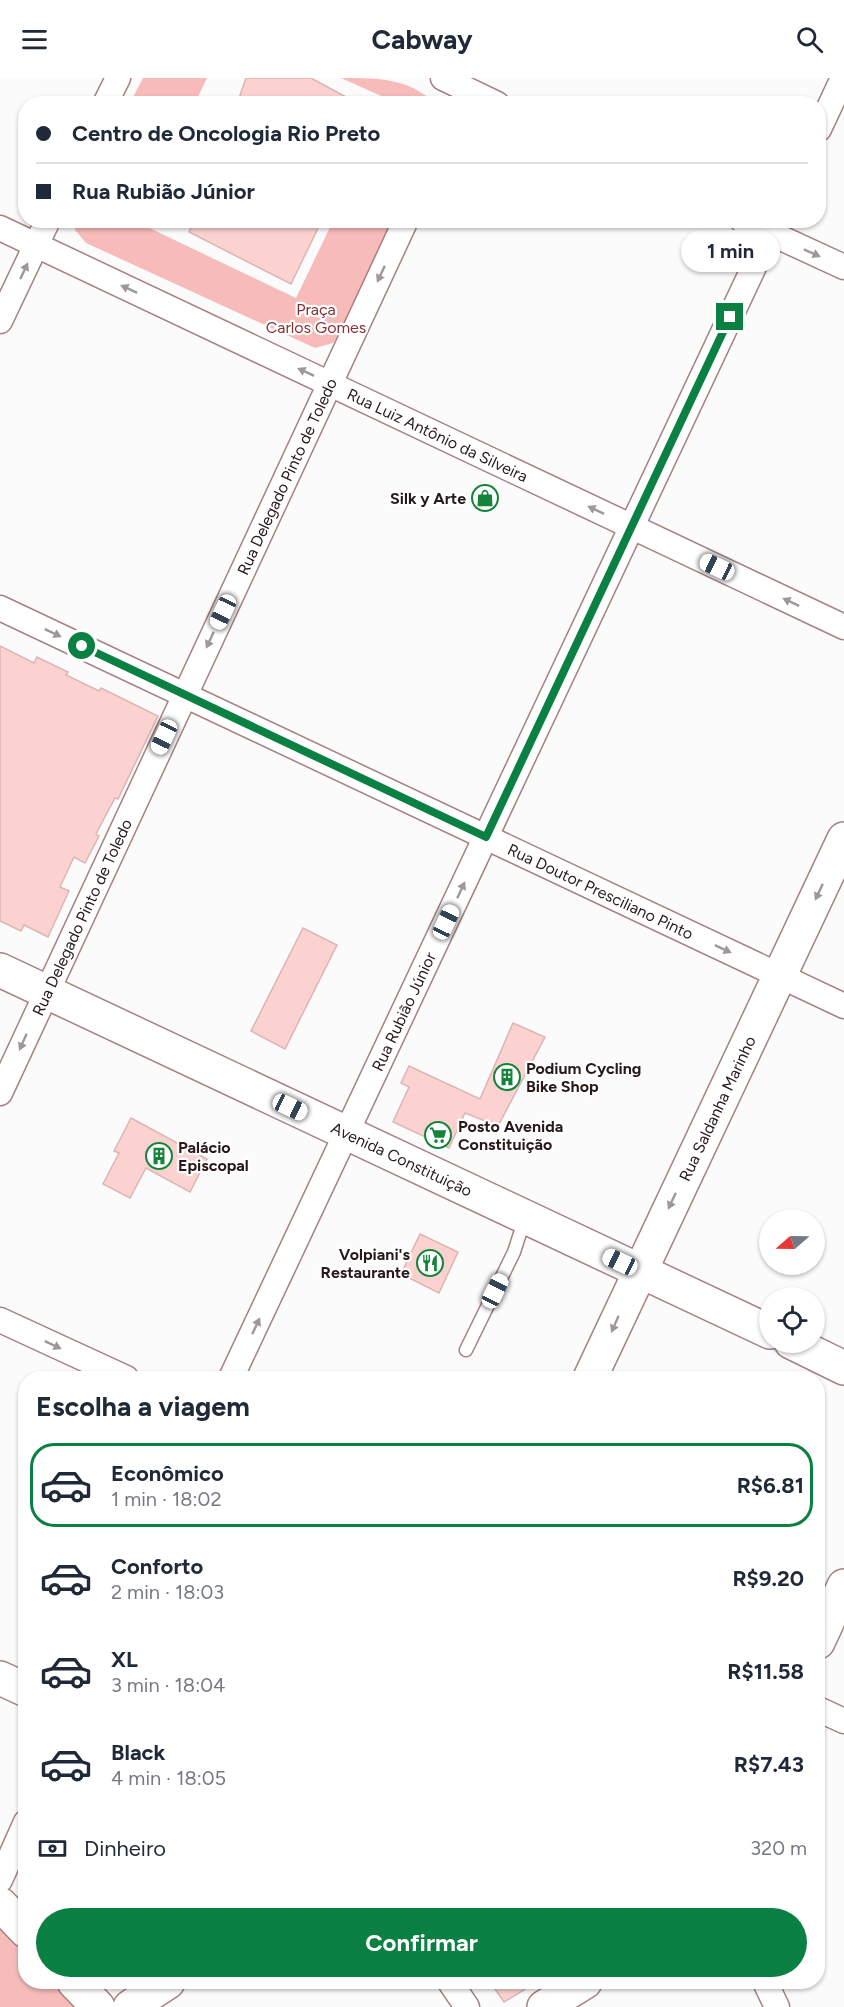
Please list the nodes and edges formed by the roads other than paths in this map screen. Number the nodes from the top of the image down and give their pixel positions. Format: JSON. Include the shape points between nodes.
{"nodes":[{"id":1,"x":118,"y":78,"type":"edge"},
{"id":2,"x":443,"y":78,"type":"edge"},
{"id":3,"x":843,"y":78,"type":"edge"},
{"id":4,"x":466,"y":90,"type":"edge"},
{"id":5,"x":109,"y":96,"type":"edge"},
{"id":6,"x":826,"y":114,"type":"edge"},
{"id":7,"x":0,"y":228,"type":"edge"},
{"id":8,"x":44,"y":228,"type":"edge"},
{"id":9,"x":402,"y":228,"type":"edge"},
{"id":10,"x":773,"y":228,"type":"edge"},
{"id":11,"x":775,"y":228,"type":"edge"},
{"id":12,"x":36,"y":245,"type":"junction"},
{"id":13,"x":844,"y":267,"type":"edge"},
{"id":14,"x":0,"y":321,"type":"edge"},
{"id":15,"x":330,"y":384,"type":"junction"},
{"id":16,"x":632,"y":527,"type":"junction"},
{"id":17,"x":0,"y":608,"type":"edge"},
{"id":18,"x":844,"y":627,"type":"edge"},
{"id":19,"x":184,"y":695,"type":"junction"},
{"id":20,"x":486,"y":837,"type":"junction"},
{"id":21,"x":844,"y":839,"type":"edge"},
{"id":22,"x":0,"y":970,"type":"edge"},
{"id":23,"x":779,"y":975,"type":"junction"},
{"id":24,"x":45,"y":991,"type":"junction"},
{"id":25,"x":844,"y":1006,"type":"edge"},
{"id":26,"x":0,"y":1093,"type":"edge"},
{"id":27,"x":346,"y":1133,"type":"junction"},
{"id":28,"x":525,"y":1217,"type":"junction"},
{"id":29,"x":639,"y":1271,"type":"junction"},
{"id":30,"x":0,"y":1320,"type":"edge"},
{"id":31,"x":759,"y":1327,"type":"edge"},
{"id":32,"x":466,"y":1350,"type":"dead end"},
{"id":33,"x":813,"y":1353,"type":"edge"},
{"id":34,"x":844,"y":1368,"type":"edge"},
{"id":35,"x":111,"y":1371,"type":"edge"},
{"id":36,"x":234,"y":1371,"type":"edge"},
{"id":37,"x":593,"y":1371,"type":"edge"},
{"id":38,"x":844,"y":1586,"type":"edge"},
{"id":39,"x":825,"y":1627,"type":"edge"},
{"id":40,"x":0,"y":1678,"type":"edge"},
{"id":41,"x":18,"y":1686,"type":"edge"},
{"id":42,"x":825,"y":1712,"type":"edge"},
{"id":43,"x":844,"y":1721,"type":"edge"},
{"id":44,"x":18,"y":1840,"type":"edge"},
{"id":45,"x":0,"y":1880,"type":"edge"},
{"id":46,"x":0,"y":1904,"type":"edge"},
{"id":47,"x":18,"y":1923,"type":"edge"},
{"id":48,"x":81,"y":1989,"type":"edge"},
{"id":49,"x":157,"y":1989,"type":"edge"},
{"id":50,"x":455,"y":1989,"type":"edge"},
{"id":51,"x":574,"y":1989,"type":"edge"},
{"id":52,"x":768,"y":1989,"type":"edge"},
{"id":53,"x":98,"y":2007,"type":"edge"},
{"id":54,"x":130,"y":2007,"type":"edge"},
{"id":55,"x":467,"y":2007,"type":"edge"},
{"id":56,"x":544,"y":2007,"type":"edge"},
{"id":57,"x":777,"y":2007,"type":"edge"}],
"edges":[{"from":1,"to":5,"type":"street"},
{"from":2,"to":4,"type":"street"},
{"from":3,"to":6,"type":"street"},
{"from":7,"to":12,"type":"street","name":"Rua Luiz Antônio da Silveira"},
{"from":8,"to":12,"type":"street"},
{"from":9,"to":15,"type":"street","name":"Rua Delegado Pinto de Toledo","one_way":true},
{"from":10,"to":16,"type":"street","name":"Rua Rubião Júnior"},
{"from":11,"to":13,"type":"street","one_way":true},
{"from":14,"to":12,"type":"street","one_way":true},
{"from":15,"to":12,"type":"street","name":"Rua Luiz Antônio da Silveira","one_way":true},
{"from":16,"to":15,"type":"street","name":"Rua Luiz Antônio da Silveira","one_way":true},
{"from":15,"to":19,"type":"street","name":"Rua Delegado Pinto de Toledo","one_way":true},
{"from":18,"to":16,"type":"street","name":"Rua Luiz Antônio da Silveira","one_way":true},
{"from":16,"to":20,"type":"street","name":"Rua Rubião Júnior"},
{"from":17,"to":19,"type":"street","name":"Rua Doutor Presciliano Pinto","one_way":true},
{"from":19,"to":20,"type":"street","name":"Rua Doutor Presciliano Pinto"},
{"from":19,"to":24,"type":"street","name":"Rua Delegado Pinto de Toledo"},
{"from":20,"to":23,"type":"street","name":"Rua Doutor Presciliano Pinto","one_way":true},
{"from":27,"to":20,"type":"street","name":"Rua Rubião Júnior","one_way":true},
{"from":21,"to":23,"type":"street","name":"Rua Saldanha Marinho","one_way":true},
{"from":22,"to":24,"type":"street","name":"Avenida Constituição"},
{"from":23,"to":25,"type":"street","name":"Rua Doutor Presciliano Pinto"},
{"from":23,"to":29,"type":"street","name":"Rua Saldanha Marinho","one_way":true},
{"from":24,"to":26,"type":"street","name":"Rua Delegado Pinto de Toledo","one_way":true},
{"from":24,"to":27,"type":"street","name":"Avenida Constituição"},
{"from":27,"to":28,"type":"street","name":"Avenida Constituição"},
{"from":36,"to":27,"type":"street","name":"Rua Rubião Júnior","one_way":true},
{"from":28,"to":29,"type":"street","name":"Avenida Constituição"},
{"from":28,"to":32,"type":"lane","via":[[514,1252]]},
{"from":29,"to":31,"type":"street","name":"Avenida Constituição"},
{"from":29,"to":37,"type":"street","name":"Rua Saldanha Marinho","one_way":true},
{"from":30,"to":35,"type":"street","one_way":true},
{"from":33,"to":34,"type":"street"},
{"from":38,"to":39,"type":"street"},
{"from":40,"to":41,"type":"street"},
{"from":42,"to":43,"type":"street"},
{"from":44,"to":45,"type":"street"},
{"from":46,"to":47,"type":"street"},
{"from":48,"to":53,"type":"street"},
{"from":49,"to":54,"type":"street"},
{"from":50,"to":55,"type":"street"},
{"from":51,"to":56,"type":"street"},
{"from":52,"to":57,"type":"street"}]}
